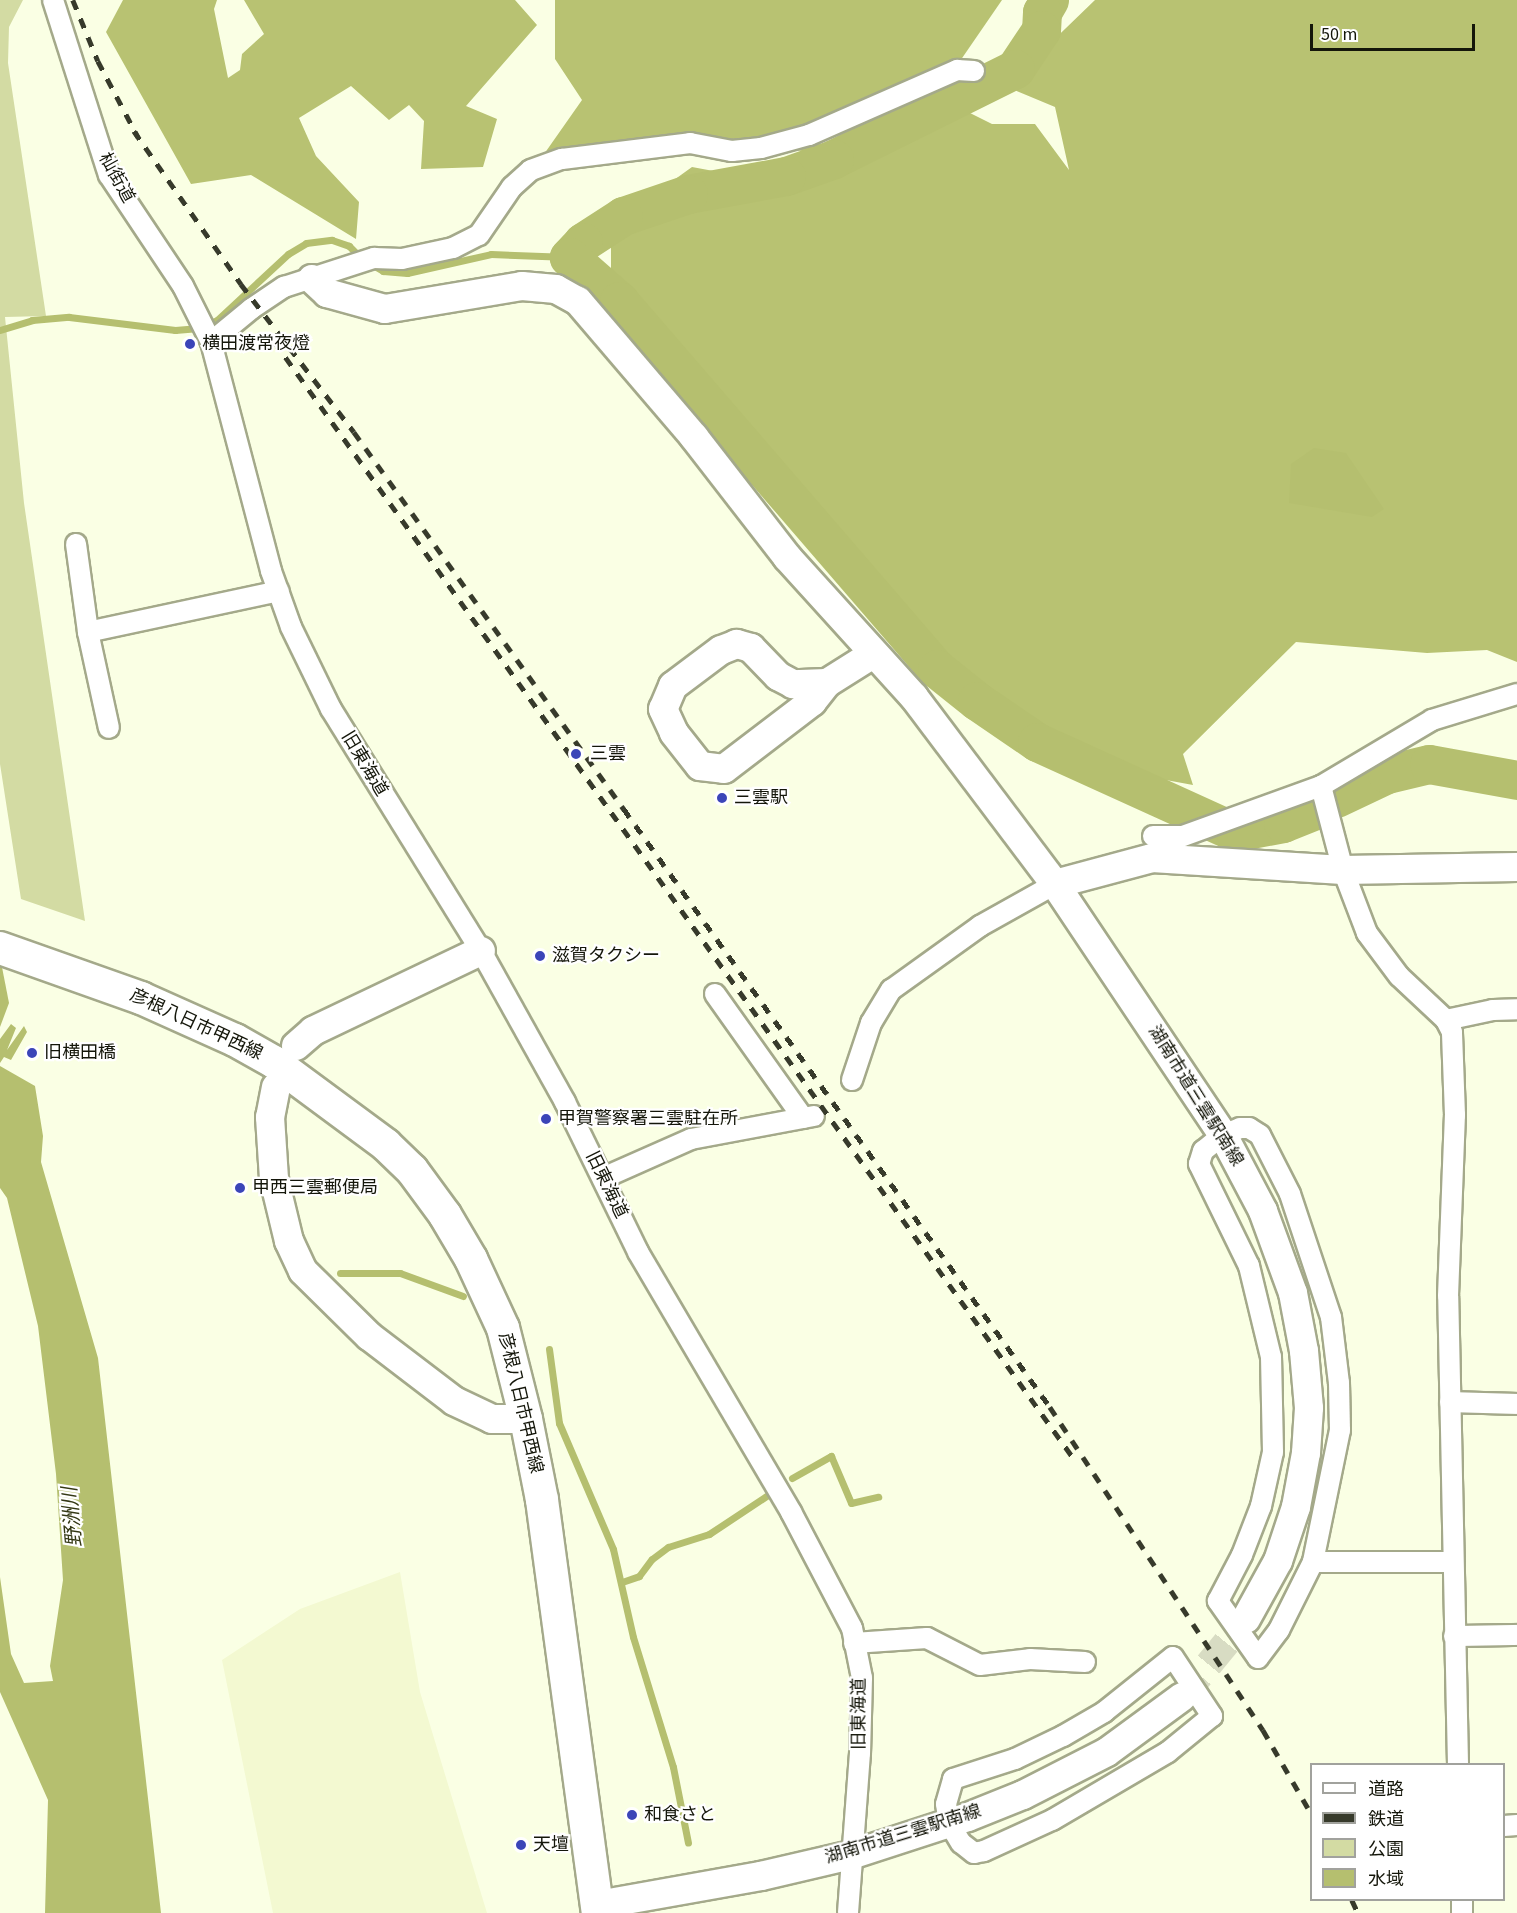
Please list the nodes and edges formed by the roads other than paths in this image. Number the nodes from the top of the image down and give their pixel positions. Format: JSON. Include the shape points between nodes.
{"nodes":[{"id":1,"x":53,"y":0,"type":"edge"},
{"id":2,"x":974,"y":71,"type":"dead end"},
{"id":3,"x":312,"y":279,"type":"junction"},
{"id":4,"x":207,"y":333,"type":"junction"},
{"id":5,"x":76,"y":544,"type":"dead end"},
{"id":6,"x":279,"y":591,"type":"junction"},
{"id":7,"x":88,"y":632,"type":"junction"},
{"id":8,"x":873,"y":654,"type":"junction"},
{"id":9,"x":778,"y":676,"type":"junction"},
{"id":10,"x":826,"y":683,"type":"junction"},
{"id":11,"x":1517,"y":694,"type":"edge"},
{"id":12,"x":109,"y":728,"type":"dead end"},
{"id":13,"x":761,"y":741,"type":"junction"},
{"id":14,"x":1321,"y":786,"type":"junction"},
{"id":15,"x":1153,"y":836,"type":"dead end"},
{"id":16,"x":1517,"y":867,"type":"edge"},
{"id":17,"x":1343,"y":870,"type":"junction"},
{"id":18,"x":1055,"y":884,"type":"junction"},
{"id":19,"x":0,"y":948,"type":"edge"},
{"id":20,"x":481,"y":951,"type":"junction"},
{"id":21,"x":715,"y":994,"type":"dead end"},
{"id":22,"x":1517,"y":1010,"type":"edge"},
{"id":23,"x":1446,"y":1020,"type":"junction"},
{"id":24,"x":296,"y":1046,"type":"dead end"},
{"id":25,"x":852,"y":1080,"type":"dead end"},
{"id":26,"x":276,"y":1087,"type":"dead end"},
{"id":27,"x":1223,"y":1135,"type":"junction"},
{"id":28,"x":603,"y":1178,"type":"junction"},
{"id":29,"x":1450,"y":1402,"type":"junction"},
{"id":30,"x":1517,"y":1404,"type":"edge"},
{"id":31,"x":526,"y":1419,"type":"junction"},
{"id":32,"x":1312,"y":1562,"type":"junction"},
{"id":33,"x":1452,"y":1562,"type":"junction"},
{"id":34,"x":1246,"y":1619,"type":"tunnel mouth"},
{"id":35,"x":1517,"y":1635,"type":"edge"},
{"id":36,"x":1454,"y":1636,"type":"junction"},
{"id":37,"x":855,"y":1643,"type":"junction"},
{"id":38,"x":1085,"y":1662,"type":"dead end"},
{"id":39,"x":1182,"y":1697,"type":"tunnel mouth"},
{"id":40,"x":1458,"y":1763,"type":"edge"},
{"id":41,"x":950,"y":1823,"type":"junction"},
{"id":42,"x":851,"y":1855,"type":"junction"},
{"id":43,"x":598,"y":1909,"type":"edge"},
{"id":44,"x":848,"y":1913,"type":"edge"}],
"edges":[{"from":1,"to":4,"type":"street","name":"杣街道","via":[[109,175],[183,285]]},
{"from":2,"to":3,"type":"street","via":[[957,70],[809,135],[761,148],[732,150],[690,143],[562,159],[531,170],[512,187],[479,235],[453,248],[402,259],[375,258]]},
{"from":3,"to":4,"type":"street","via":[[284,287]]},
{"from":3,"to":8,"type":"street","name":"湖南市道三雲駅南線","via":[[327,293],[385,309],[522,286],[556,289],[578,301],[694,437],[787,557]]},
{"from":4,"to":6,"type":"street","name":"旧東海道","via":[[255,517]]},
{"from":5,"to":7,"type":"street"},
{"from":6,"to":7,"type":"street"},
{"from":6,"to":20,"type":"street","name":"旧東海道","via":[[291,627],[331,709]]},
{"from":7,"to":12,"type":"street"},
{"from":8,"to":10,"type":"street"},
{"from":8,"to":18,"type":"street","name":"湖南市道三雲駅南線","via":[[914,697]]},
{"from":9,"to":10,"type":"street","via":[[808,686]]},
{"from":9,"to":13,"type":"street","via":[[775,705]]},
{"from":9,"to":13,"type":"street","via":[[751,648],[737,644],[721,650],[673,686],[663,709],[674,733],[700,766],[724,769]]},
{"from":10,"to":13,"type":"street","via":[[812,702]]},
{"from":11,"to":14,"type":"street","via":[[1432,720]]},
{"from":14,"to":15,"type":"street","via":[[1183,836]]},
{"from":14,"to":17,"type":"street"},
{"from":16,"to":17,"type":"street"},
{"from":17,"to":18,"type":"street","via":[[1152,858]]},
{"from":17,"to":23,"type":"street","via":[[1367,933],[1399,976]]},
{"from":18,"to":25,"type":"street","via":[[980,926],[891,990],[872,1023]]},
{"from":18,"to":27,"type":"street","name":"湖南市道三雲駅南線"},
{"from":19,"to":31,"type":"main road","name":"彦根八日市甲西線","via":[[141,998],[235,1040],[292,1073],[354,1117],[412,1170],[450,1224],[489,1295],[513,1361]]},
{"from":20,"to":24,"type":"street","via":[[313,1031]]},
{"from":20,"to":28,"type":"street","name":"旧東海道"},
{"from":21,"to":28,"type":"street","via":[[809,1117],[691,1139]]},
{"from":22,"to":23,"type":"street","via":[[1493,1010]]},
{"from":23,"to":29,"type":"street","via":[[1452,1032],[1455,1068],[1448,1296]]},
{"from":26,"to":31,"type":"street","via":[[270,1117],[274,1179],[289,1241],[303,1271],[369,1336],[454,1401],[492,1419]]},
{"from":27,"to":32,"type":"street","via":[[1249,1128],[1260,1135],[1290,1194],[1331,1317],[1340,1430]]},
{"from":27,"to":32,"type":"street","via":[[1203,1151],[1199,1164],[1249,1266],[1271,1357],[1274,1400],[1273,1452],[1261,1506],[1242,1556],[1218,1601],[1258,1658],[1279,1630]]},
{"from":27,"to":34,"type":"street","name":"湖南市道三雲駅南線","via":[[1263,1211],[1293,1293],[1309,1408],[1296,1507],[1278,1561]]},
{"from":28,"to":37,"type":"street","name":"旧東海道","via":[[638,1252],[791,1512],[852,1629]]},
{"from":29,"to":30,"type":"street"},
{"from":29,"to":33,"type":"street"},
{"from":31,"to":43,"type":"main road","name":"彦根八日市甲西線","via":[[542,1500]]},
{"from":32,"to":33,"type":"street"},
{"from":33,"to":36,"type":"street"},
{"from":35,"to":36,"type":"street"},
{"from":36,"to":40,"type":"street"},
{"from":37,"to":38,"type":"street","via":[[927,1638],[980,1665],[1030,1659]]},
{"from":37,"to":42,"type":"street","name":"旧東海道","via":[[861,1688]]},
{"from":39,"to":41,"type":"street","name":"湖南市道三雲駅南線","via":[[1107,1752],[1068,1773]]},
{"from":41,"to":41,"type":"street","via":[[945,1798],[954,1779],[1016,1759],[1063,1736],[1104,1712],[1173,1657],[1212,1716],[1168,1752],[1102,1793],[984,1851],[968,1849]]},
{"from":41,"to":42,"type":"street","name":"湖南市道三雲駅南線"},
{"from":42,"to":43,"type":"street","name":"湖南市道三雲駅南線"},
{"from":42,"to":44,"type":"street","name":"旧東海道"}]}
